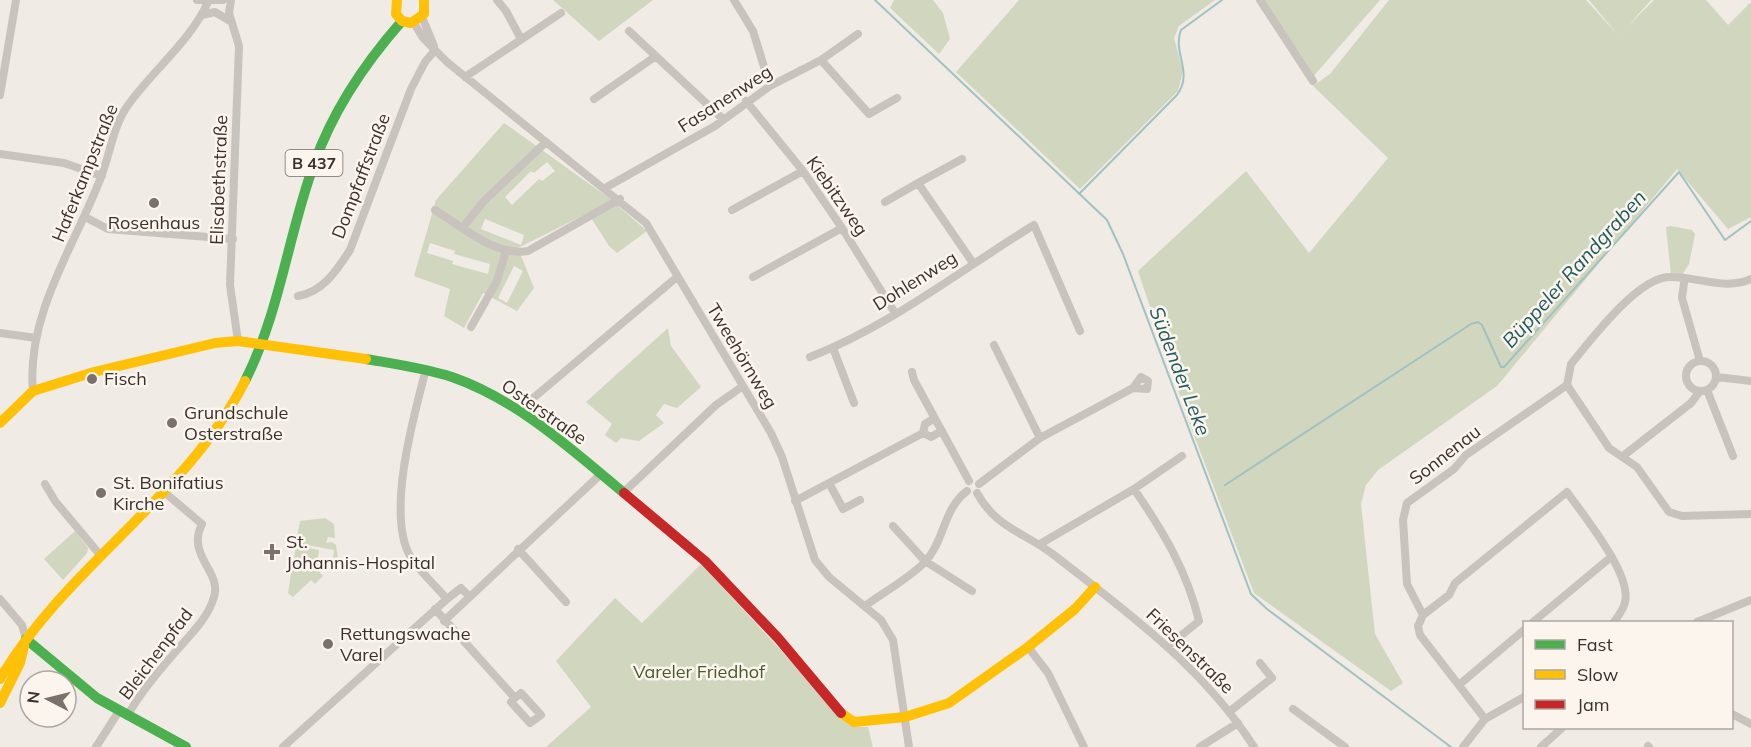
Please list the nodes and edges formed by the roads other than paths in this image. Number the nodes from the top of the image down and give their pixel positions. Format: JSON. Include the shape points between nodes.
{"nodes":[{"id":1,"x":16,"y":0,"type":"edge"},
{"id":2,"x":197,"y":0,"type":"edge"},
{"id":3,"x":223,"y":0,"type":"edge"},
{"id":4,"x":231,"y":0,"type":"edge"},
{"id":5,"x":397,"y":0,"type":"edge"},
{"id":6,"x":424,"y":0,"type":"edge"},
{"id":7,"x":497,"y":0,"type":"edge"},
{"id":8,"x":734,"y":0,"type":"edge"},
{"id":9,"x":1260,"y":0,"type":"edge"},
{"id":10,"x":209,"y":1,"type":"edge"},
{"id":11,"x":561,"y":13,"type":"dead end"},
{"id":12,"x":202,"y":15,"type":"junction"},
{"id":13,"x":227,"y":18,"type":"junction"},
{"id":14,"x":409,"y":19,"type":"junction"},
{"id":15,"x":629,"y":31,"type":"dead end"},
{"id":16,"x":858,"y":34,"type":"dead end"},
{"id":17,"x":521,"y":39,"type":"junction"},
{"id":18,"x":435,"y":50,"type":"junction"},
{"id":19,"x":657,"y":56,"type":"junction"},
{"id":20,"x":821,"y":60,"type":"junction"},
{"id":21,"x":465,"y":77,"type":"junction"},
{"id":22,"x":1313,"y":81,"type":"dead end"},
{"id":23,"x":770,"y":86,"type":"junction"},
{"id":24,"x":0,"y":95,"type":"edge"},
{"id":25,"x":897,"y":98,"type":"dead end"},
{"id":26,"x":594,"y":99,"type":"dead end"},
{"id":27,"x":746,"y":101,"type":"junction"},
{"id":28,"x":723,"y":119,"type":"junction"},
{"id":29,"x":546,"y":142,"type":"junction"},
{"id":30,"x":0,"y":154,"type":"edge"},
{"id":31,"x":962,"y":159,"type":"dead end"},
{"id":32,"x":803,"y":171,"type":"junction"},
{"id":33,"x":102,"y":176,"type":"junction"},
{"id":34,"x":918,"y":183,"type":"junction"},
{"id":35,"x":606,"y":188,"type":"junction"},
{"id":36,"x":620,"y":199,"type":"junction"},
{"id":37,"x":885,"y":202,"type":"dead end"},
{"id":38,"x":435,"y":210,"type":"dead end"},
{"id":39,"x":732,"y":210,"type":"dead end"},
{"id":40,"x":85,"y":217,"type":"junction"},
{"id":41,"x":463,"y":227,"type":"junction"},
{"id":42,"x":842,"y":228,"type":"junction"},
{"id":43,"x":233,"y":239,"type":"junction"},
{"id":44,"x":506,"y":251,"type":"junction"},
{"id":45,"x":973,"y":263,"type":"junction"},
{"id":46,"x":677,"y":277,"type":"junction"},
{"id":47,"x":753,"y":277,"type":"dead end"},
{"id":48,"x":1751,"y":279,"type":"edge"},
{"id":49,"x":1684,"y":283,"type":"dead end"},
{"id":50,"x":298,"y":296,"type":"dead end"},
{"id":51,"x":895,"y":313,"type":"junction"},
{"id":52,"x":471,"y":327,"type":"dead end"},
{"id":53,"x":1080,"y":331,"type":"dead end"},
{"id":54,"x":0,"y":333,"type":"edge"},
{"id":55,"x":36,"y":338,"type":"junction"},
{"id":56,"x":238,"y":341,"type":"junction"},
{"id":57,"x":262,"y":345,"type":"junction"},
{"id":58,"x":994,"y":345,"type":"dead end"},
{"id":59,"x":833,"y":348,"type":"junction"},
{"id":60,"x":810,"y":357,"type":"dead end"},
{"id":61,"x":1700,"y":361,"type":"junction"},
{"id":62,"x":426,"y":369,"type":"junction"},
{"id":63,"x":912,"y":372,"type":"dead end"},
{"id":64,"x":1716,"y":376,"type":"junction"},
{"id":65,"x":1751,"y":381,"type":"edge"},
{"id":66,"x":1567,"y":385,"type":"junction"},
{"id":67,"x":743,"y":386,"type":"junction"},
{"id":68,"x":1133,"y":388,"type":"dead end"},
{"id":69,"x":1703,"y":391,"type":"junction"},
{"id":70,"x":33,"y":392,"type":"junction"},
{"id":71,"x":854,"y":403,"type":"dead end"},
{"id":72,"x":519,"y":410,"type":"junction"},
{"id":73,"x":935,"y":418,"type":"junction"},
{"id":74,"x":0,"y":423,"type":"edge"},
{"id":75,"x":942,"y":431,"type":"junction"},
{"id":76,"x":923,"y":433,"type":"junction"},
{"id":77,"x":1041,"y":438,"type":"junction"},
{"id":78,"x":1182,"y":456,"type":"dead end"},
{"id":79,"x":1623,"y":456,"type":"junction"},
{"id":80,"x":1733,"y":456,"type":"dead end"},
{"id":81,"x":601,"y":474,"type":"junction"},
{"id":82,"x":969,"y":481,"type":"junction"},
{"id":83,"x":829,"y":483,"type":"junction"},
{"id":84,"x":45,"y":484,"type":"dead end"},
{"id":85,"x":979,"y":484,"type":"junction"},
{"id":86,"x":1134,"y":489,"type":"junction"},
{"id":87,"x":967,"y":490,"type":"junction"},
{"id":88,"x":164,"y":491,"type":"junction"},
{"id":89,"x":624,"y":492,"type":"junction"},
{"id":90,"x":977,"y":494,"type":"junction"},
{"id":91,"x":860,"y":500,"type":"dead end"},
{"id":92,"x":795,"y":501,"type":"junction"},
{"id":93,"x":1751,"y":514,"type":"edge"},
{"id":94,"x":893,"y":526,"type":"dead end"},
{"id":95,"x":1040,"y":544,"type":"junction"},
{"id":96,"x":518,"y":549,"type":"junction"},
{"id":97,"x":101,"y":556,"type":"junction"},
{"id":98,"x":1611,"y":557,"type":"junction"},
{"id":99,"x":925,"y":561,"type":"junction"},
{"id":100,"x":1095,"y":587,"type":"junction"},
{"id":101,"x":972,"y":591,"type":"dead end"},
{"id":102,"x":469,"y":596,"type":"junction"},
{"id":103,"x":0,"y":599,"type":"edge"},
{"id":104,"x":447,"y":599,"type":"junction"},
{"id":105,"x":1751,"y":600,"type":"edge"},
{"id":106,"x":566,"y":602,"type":"dead end"},
{"id":107,"x":865,"y":606,"type":"junction"},
{"id":108,"x":435,"y":609,"type":"junction"},
{"id":109,"x":1423,"y":615,"type":"junction"},
{"id":110,"x":444,"y":621,"type":"junction"},
{"id":111,"x":1534,"y":621,"type":"edge"},
{"id":112,"x":1615,"y":621,"type":"edge"},
{"id":113,"x":1699,"y":621,"type":"edge"},
{"id":114,"x":1523,"y":631,"type":"edge"},
{"id":115,"x":26,"y":639,"type":"junction"},
{"id":116,"x":1028,"y":646,"type":"junction"},
{"id":117,"x":1167,"y":647,"type":"junction"},
{"id":118,"x":1260,"y":663,"type":"dead end"},
{"id":119,"x":0,"y":680,"type":"edge"},
{"id":120,"x":1460,"y":684,"type":"junction"},
{"id":121,"x":515,"y":698,"type":"dead end"},
{"id":122,"x":1523,"y":698,"type":"edge"},
{"id":123,"x":0,"y":703,"type":"edge"},
{"id":124,"x":1293,"y":709,"type":"dead end"},
{"id":125,"x":1229,"y":712,"type":"junction"},
{"id":126,"x":123,"y":714,"type":"junction"},
{"id":127,"x":1733,"y":715,"type":"edge"},
{"id":128,"x":905,"y":717,"type":"junction"},
{"id":129,"x":1485,"y":719,"type":"junction"},
{"id":130,"x":1238,"y":723,"type":"junction"},
{"id":131,"x":1751,"y":724,"type":"edge"},
{"id":132,"x":1561,"y":729,"type":"edge"},
{"id":133,"x":96,"y":747,"type":"edge"},
{"id":134,"x":186,"y":747,"type":"edge"},
{"id":135,"x":283,"y":747,"type":"edge"},
{"id":136,"x":909,"y":747,"type":"edge"},
{"id":137,"x":1084,"y":747,"type":"edge"},
{"id":138,"x":1200,"y":747,"type":"edge"},
{"id":139,"x":1254,"y":747,"type":"edge"},
{"id":140,"x":1345,"y":747,"type":"edge"},
{"id":141,"x":1463,"y":747,"type":"edge"},
{"id":142,"x":1541,"y":747,"type":"edge"}],
"edges":[{"from":1,"to":24,"type":"street"},
{"from":2,"to":10,"type":"street"},
{"from":3,"to":10,"type":"street"},
{"from":4,"to":13,"type":"street"},
{"from":5,"to":14,"type":"street"},
{"from":6,"to":14,"type":"street","via":[[426,9]]},
{"from":7,"to":17,"type":"street"},
{"from":8,"to":23,"type":"street","via":[[753,31]]},
{"from":9,"to":22,"type":"street"},
{"from":10,"to":12,"type":"street","name":"Haferkampstraße"},
{"from":10,"to":13,"type":"street"},
{"from":11,"to":17,"type":"street"},
{"from":12,"to":13,"type":"street","via":[[212,12]]},
{"from":12,"to":33,"type":"street","name":"Haferkampstraße","via":[[126,109]]},
{"from":13,"to":43,"type":"street","name":"Elisabethstraße","via":[[239,46]]},
{"from":14,"to":18,"type":"street","name":"Tweehörnweg"},
{"from":14,"to":57,"type":"street","number":"B 437","via":[[364,66],[336,114],[314,164]]},
{"from":15,"to":19,"type":"street"},
{"from":16,"to":20,"type":"street","name":"Fasanenweg"},
{"from":17,"to":21,"type":"street"},
{"from":18,"to":21,"type":"street","name":"Tweehörnweg"},
{"from":18,"to":50,"type":"street","name":"Dompfaffstraße","via":[[411,89],[350,250],[339,269],[321,286]]},
{"from":19,"to":26,"type":"street"},
{"from":19,"to":28,"type":"street"},
{"from":20,"to":23,"type":"street","name":"Fasanenweg"},
{"from":20,"to":25,"type":"street","via":[[869,114]]},
{"from":21,"to":29,"type":"street","name":"Tweehörnweg"},
{"from":23,"to":27,"type":"street","name":"Fasanenweg"},
{"from":27,"to":28,"type":"street","name":"Fasanenweg"},
{"from":27,"to":32,"type":"street","name":"Kiebitzweg"},
{"from":28,"to":35,"type":"street","name":"Fasanenweg"},
{"from":29,"to":35,"type":"street","name":"Tweehörnweg"},
{"from":29,"to":41,"type":"street","via":[[484,201]]},
{"from":30,"to":33,"type":"street","via":[[64,163]]},
{"from":31,"to":34,"type":"street"},
{"from":32,"to":39,"type":"street"},
{"from":32,"to":42,"type":"street","name":"Kiebitzweg"},
{"from":33,"to":40,"type":"street","name":"Haferkampstraße"},
{"from":34,"to":37,"type":"street"},
{"from":34,"to":45,"type":"street"},
{"from":35,"to":36,"type":"street","name":"Tweehörnweg"},
{"from":36,"to":44,"type":"street","via":[[528,251]]},
{"from":36,"to":46,"type":"street","name":"Tweehörnweg","via":[[646,223]]},
{"from":38,"to":41,"type":"street"},
{"from":40,"to":43,"type":"street","via":[[108,229]]},
{"from":40,"to":55,"type":"street","name":"Haferkampstraße","via":[[51,291]]},
{"from":41,"to":44,"type":"street"},
{"from":42,"to":47,"type":"street"},
{"from":42,"to":51,"type":"street","name":"Kiebitzweg"},
{"from":43,"to":56,"type":"street","name":"Elisabethstraße","via":[[230,285]]},
{"from":44,"to":52,"type":"street","via":[[497,281]]},
{"from":45,"to":51,"type":"street","name":"Dohlenweg"},
{"from":45,"to":53,"type":"street","name":"Dohlenweg","via":[[1034,225]]},
{"from":46,"to":67,"type":"street","name":"Tweehörnweg"},
{"from":46,"to":72,"type":"street"},
{"from":48,"to":66,"type":"street","via":[[1739,285],[1657,279],[1637,291],[1582,351],[1571,364]]},
{"from":49,"to":61,"type":"street","via":[[1682,298]]},
{"from":51,"to":59,"type":"street","name":"Dohlenweg"},
{"from":54,"to":55,"type":"street"},
{"from":55,"to":70,"type":"street","name":"Haferkampstraße","via":[[31,369]]},
{"from":56,"to":57,"type":"street","name":"Osterstraße"},
{"from":56,"to":70,"type":"street","name":"Osterstraße","via":[[115,367]]},
{"from":57,"to":62,"type":"street","name":"Osterstraße"},
{"from":57,"to":88,"type":"street","number":"B 437","via":[[230,408]]},
{"from":58,"to":77,"type":"street"},
{"from":59,"to":60,"type":"street","name":"Dohlenweg"},
{"from":59,"to":71,"type":"street"},
{"from":61,"to":64,"type":"street","via":[[1712,365]]},
{"from":61,"to":69,"type":"street","via":[[1688,368],[1686,376],[1687,383]]},
{"from":62,"to":72,"type":"street","name":"Osterstraße","via":[[455,378]]},
{"from":62,"to":104,"type":"street","via":[[405,461],[402,521],[411,557]]},
{"from":63,"to":73,"type":"street"},
{"from":64,"to":65,"type":"street"},
{"from":64,"to":69,"type":"street","via":[[1715,382]]},
{"from":66,"to":79,"type":"street","via":[[1609,448]]},
{"from":66,"to":109,"type":"street","name":"Sonnenau","via":[[1466,455],[1454,469],[1407,503],[1403,520],[1407,584]]},
{"from":67,"to":89,"type":"street","via":[[716,405]]},
{"from":67,"to":92,"type":"street","name":"Tweehörnweg","via":[[776,443]]},
{"from":68,"to":77,"type":"street"},
{"from":69,"to":79,"type":"street"},
{"from":69,"to":80,"type":"street"},
{"from":70,"to":74,"type":"street"},
{"from":72,"to":81,"type":"street","name":"Osterstraße"},
{"from":73,"to":75,"type":"street"},
{"from":73,"to":76,"type":"street","via":[[925,424]]},
{"from":75,"to":76,"type":"street","via":[[932,436]]},
{"from":75,"to":82,"type":"street"},
{"from":76,"to":83,"type":"street"},
{"from":77,"to":85,"type":"street"},
{"from":78,"to":86,"type":"street"},
{"from":79,"to":93,"type":"street","via":[[1637,467],[1674,515]]},
{"from":81,"to":89,"type":"street","name":"Osterstraße"},
{"from":81,"to":96,"type":"street"},
{"from":82,"to":85,"type":"street"},
{"from":82,"to":87,"type":"street"},
{"from":83,"to":91,"type":"street","via":[[843,509]]},
{"from":83,"to":92,"type":"street"},
{"from":84,"to":97,"type":"street","via":[[48,493]]},
{"from":85,"to":90,"type":"street"},
{"from":86,"to":95,"type":"street"},
{"from":86,"to":117,"type":"street","via":[[1180,563],[1199,621]]},
{"from":87,"to":90,"type":"street"},
{"from":87,"to":99,"type":"street","via":[[950,508],[938,541]]},
{"from":88,"to":97,"type":"street","number":"B 437"},
{"from":88,"to":126,"type":"street","name":"Bleichenpfad","via":[[202,524],[197,544],[216,590],[200,623]]},
{"from":89,"to":128,"type":"street","name":"Osterstraße","via":[[705,561],[778,638],[846,719],[864,723]]},
{"from":90,"to":95,"type":"street","name":"Friesenstraße","via":[[993,518]]},
{"from":92,"to":107,"type":"street","name":"Tweehörnweg","via":[[815,560],[829,577]]},
{"from":94,"to":99,"type":"street"},
{"from":95,"to":100,"type":"street","name":"Friesenstraße"},
{"from":96,"to":102,"type":"street"},
{"from":96,"to":106,"type":"street"},
{"from":97,"to":115,"type":"street","number":"B 437"},
{"from":98,"to":109,"type":"street","via":[[1567,492],[1455,583],[1449,595]]},
{"from":98,"to":111,"type":"street"},
{"from":98,"to":112,"type":"street","via":[[1625,587],[1625,602]]},
{"from":99,"to":101,"type":"street"},
{"from":99,"to":107,"type":"street"},
{"from":100,"to":116,"type":"street","via":[[1075,609]]},
{"from":100,"to":117,"type":"street","name":"Friesenstraße"},
{"from":102,"to":104,"type":"street","via":[[461,588]]},
{"from":102,"to":110,"type":"street"},
{"from":103,"to":115,"type":"street","via":[[22,626]]},
{"from":104,"to":108,"type":"street"},
{"from":105,"to":113,"type":"street"},
{"from":107,"to":128,"type":"street","name":"Tweehörnweg","via":[[881,620],[893,639]]},
{"from":108,"to":110,"type":"street"},
{"from":108,"to":135,"type":"street"},
{"from":109,"to":120,"type":"street","via":[[1418,626],[1420,635]]},
{"from":110,"to":121,"type":"street"},
{"from":114,"to":120,"type":"street"},
{"from":115,"to":119,"type":"street","number":"B 437"},
{"from":115,"to":123,"type":"street","number":"B 437","via":[[20,663]]},
{"from":115,"to":126,"type":"street","via":[[97,698]]},
{"from":116,"to":128,"type":"street","name":"Osterstraße","via":[[949,703]]},
{"from":116,"to":137,"type":"street","via":[[1048,673]]},
{"from":117,"to":125,"type":"street","name":"Friesenstraße"},
{"from":118,"to":125,"type":"street","via":[[1272,678]]},
{"from":120,"to":129,"type":"street"},
{"from":122,"to":129,"type":"street"},
{"from":124,"to":140,"type":"street"},
{"from":125,"to":130,"type":"street","name":"Friesenstraße"},
{"from":126,"to":133,"type":"street"},
{"from":126,"to":134,"type":"street"},
{"from":127,"to":131,"type":"street"},
{"from":128,"to":136,"type":"street","name":"Tweehörnweg"},
{"from":129,"to":141,"type":"street"},
{"from":130,"to":138,"type":"street"},
{"from":130,"to":139,"type":"street","name":"Friesenstraße"},
{"from":132,"to":142,"type":"street"}]}
